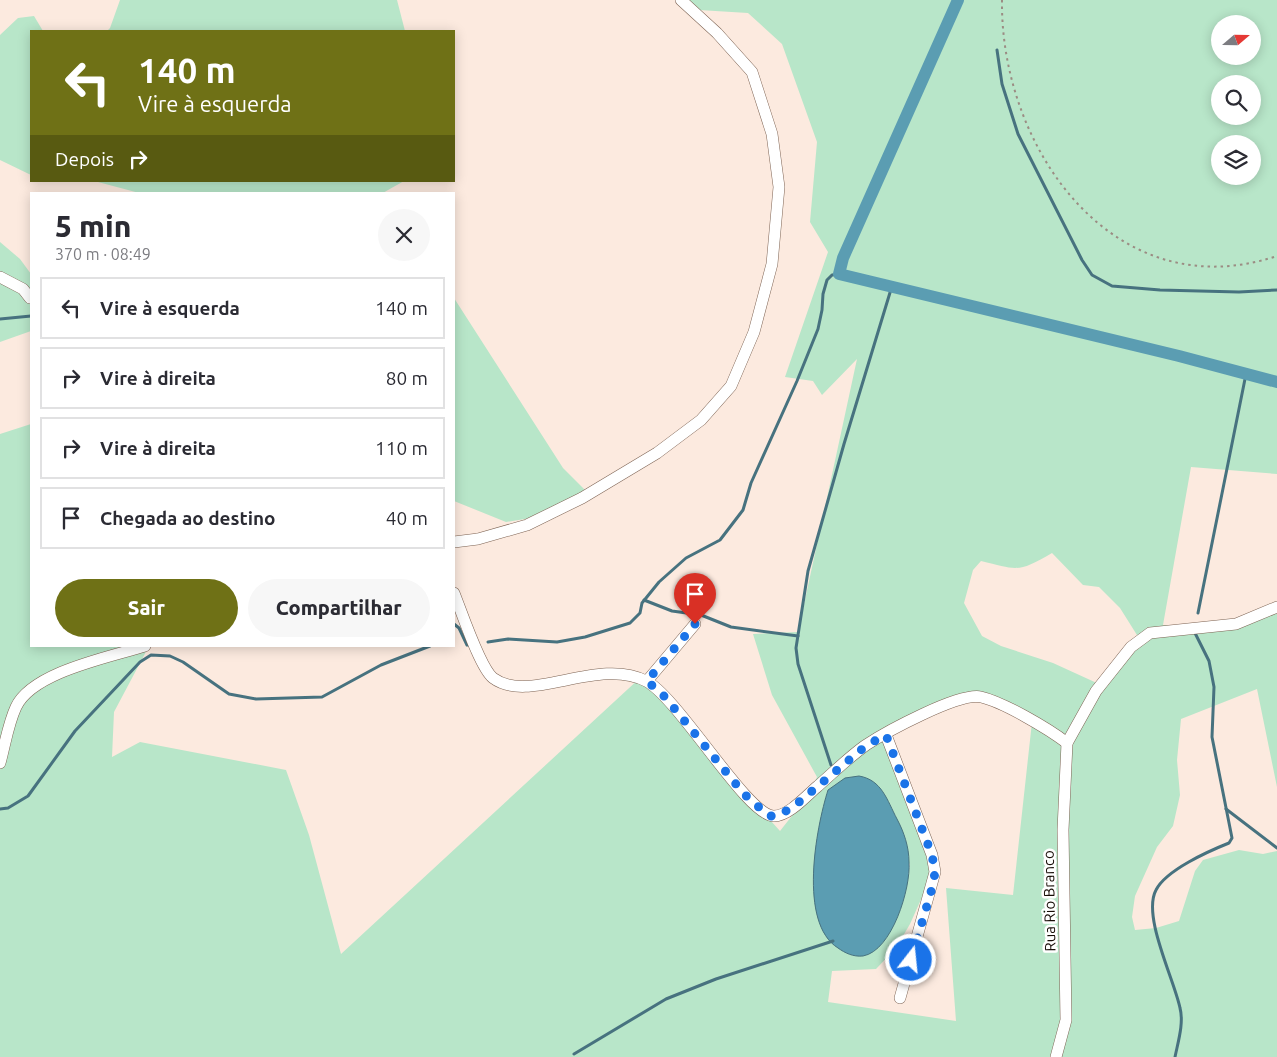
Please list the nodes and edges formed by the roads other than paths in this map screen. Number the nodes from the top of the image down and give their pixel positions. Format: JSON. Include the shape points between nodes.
{"nodes":[{"id":1,"x":681,"y":0,"type":"edge"},
{"id":2,"x":0,"y":278,"type":"edge"},
{"id":3,"x":30,"y":298,"type":"dead end"},
{"id":4,"x":455,"y":542,"type":"edge"},
{"id":5,"x":455,"y":595,"type":"edge"},
{"id":6,"x":1277,"y":607,"type":"edge"},
{"id":7,"x":695,"y":624,"type":"dead end"},
{"id":8,"x":142,"y":647,"type":"edge"},
{"id":9,"x":647,"y":681,"type":"junction"},
{"id":10,"x":886,"y":735,"type":"junction"},
{"id":11,"x":1067,"y":742,"type":"junction"},
{"id":12,"x":0,"y":763,"type":"edge"},
{"id":13,"x":900,"y":998,"type":"dead end"},
{"id":14,"x":1056,"y":1057,"type":"edge"}],
"edges":[{"from":1,"to":4,"type":"street","via":[[752,72],[775,151],[779,187],[772,264],[754,332],[732,386],[701,420],[657,453],[582,498],[526,525],[478,539]]},
{"from":2,"to":3,"type":"street","via":[[23,289]]},
{"from":5,"to":9,"type":"street","via":[[492,678],[511,685],[542,686],[586,674],[609,673]]},
{"from":6,"to":11,"type":"street","via":[[1236,624],[1150,634],[1130,646],[1096,692]]},
{"from":7,"to":9,"type":"street"},
{"from":8,"to":12,"type":"street","via":[[65,671],[31,688],[16,707]]},
{"from":9,"to":10,"type":"street","via":[[665,697],[744,794],[769,816],[777,816],[793,807],[867,745]]},
{"from":10,"to":11,"type":"street","via":[[933,708],[980,696],[1037,723]]},
{"from":10,"to":13,"type":"street","via":[[926,838],[935,872]]},
{"from":11,"to":14,"type":"street","name":"Rua Rio Branco","via":[[1063,830],[1066,1020]]}]}
